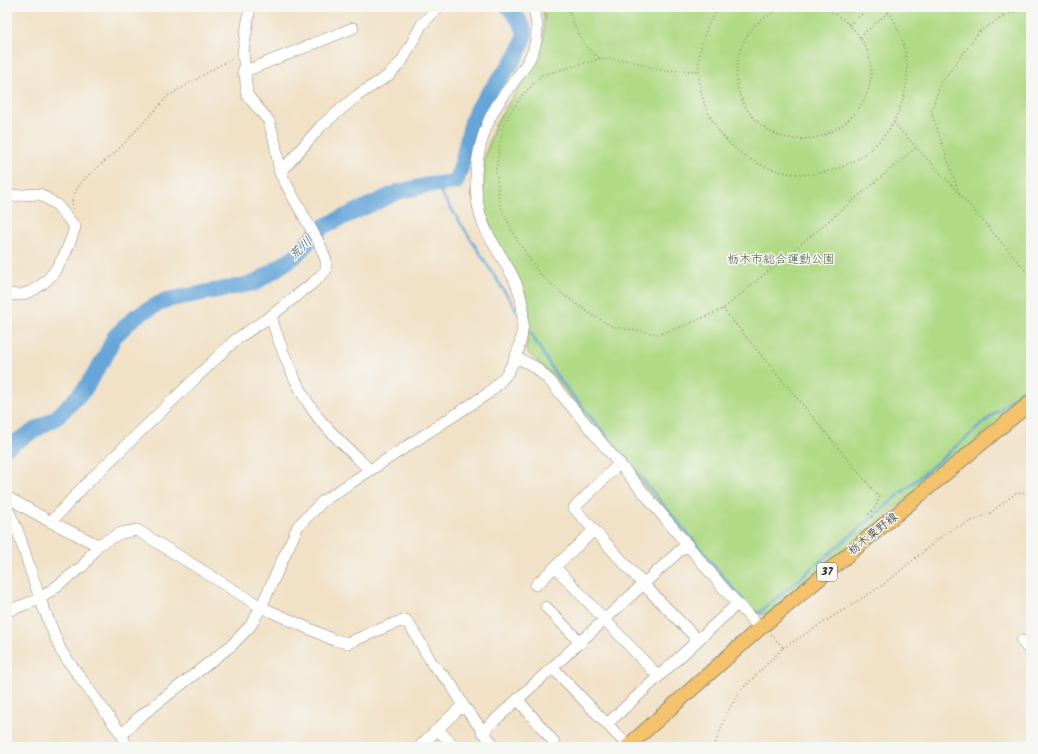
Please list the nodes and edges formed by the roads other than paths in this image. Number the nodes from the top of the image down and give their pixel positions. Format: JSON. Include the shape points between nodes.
{"nodes":[{"id":1,"x":250,"y":7,"type":"edge"},
{"id":2,"x":439,"y":7,"type":"edge"},
{"id":3,"x":533,"y":7,"type":"edge"},
{"id":4,"x":353,"y":28,"type":"dead end"},
{"id":5,"x":244,"y":72,"type":"junction"},
{"id":6,"x":280,"y":173,"type":"junction"},
{"id":7,"x":7,"y":196,"type":"edge"},
{"id":8,"x":7,"y":294,"type":"edge"},
{"id":9,"x":272,"y":316,"type":"junction"},
{"id":10,"x":516,"y":357,"type":"junction"},
{"id":11,"x":1031,"y":402,"type":"edge"},
{"id":12,"x":620,"y":463,"type":"junction"},
{"id":13,"x":370,"y":469,"type":"junction"},
{"id":14,"x":7,"y":497,"type":"edge"},
{"id":15,"x":7,"y":508,"type":"edge"},
{"id":16,"x":51,"y":522,"type":"junction"},
{"id":17,"x":594,"y":530,"type":"junction"},
{"id":18,"x":687,"y":544,"type":"junction"},
{"id":19,"x":98,"y":545,"type":"junction"},
{"id":20,"x":555,"y":567,"type":"junction"},
{"id":21,"x":536,"y":585,"type":"dead end"},
{"id":22,"x":644,"y":586,"type":"junction"},
{"id":23,"x":40,"y":599,"type":"junction"},
{"id":24,"x":737,"y":604,"type":"junction"},
{"id":25,"x":261,"y":607,"type":"junction"},
{"id":26,"x":546,"y":607,"type":"dead end"},
{"id":27,"x":7,"y":611,"type":"edge"},
{"id":28,"x":604,"y":621,"type":"junction"},
{"id":29,"x":760,"y":628,"type":"junction"},
{"id":30,"x":698,"y":640,"type":"junction"},
{"id":31,"x":1022,"y":641,"type":"dead end"},
{"id":32,"x":581,"y":643,"type":"junction"},
{"id":33,"x":1031,"y":654,"type":"edge"},
{"id":34,"x":553,"y":668,"type":"junction"},
{"id":35,"x":658,"y":676,"type":"junction"},
{"id":36,"x":518,"y":700,"type":"junction"},
{"id":37,"x":462,"y":704,"type":"junction"},
{"id":38,"x":607,"y":724,"type":"junction"},
{"id":39,"x":438,"y":729,"type":"junction"},
{"id":40,"x":482,"y":732,"type":"junction"},
{"id":41,"x":122,"y":735,"type":"junction"},
{"id":42,"x":554,"y":742,"type":"dead end"},
{"id":43,"x":422,"y":745,"type":"dead end"},
{"id":44,"x":127,"y":747,"type":"edge"},
{"id":45,"x":454,"y":747,"type":"edge"},
{"id":46,"x":495,"y":747,"type":"edge"},
{"id":47,"x":628,"y":747,"type":"edge"}],
"edges":[{"from":1,"to":5,"type":"street","via":[[243,52]]},
{"from":2,"to":6,"type":"street","via":[[422,24],[402,62],[389,75],[358,95],[321,126]]},
{"from":3,"to":10,"type":"street","via":[[538,34],[534,51],[493,113],[483,138],[476,180],[476,200],[481,224],[515,280],[519,296],[523,316],[522,336]]},
{"from":4,"to":5,"type":"street"},
{"from":5,"to":6,"type":"street","via":[[247,95],[269,121]]},
{"from":6,"to":9,"type":"street","via":[[320,245],[326,260],[326,270]]},
{"from":7,"to":8,"type":"street","via":[[40,194],[57,205],[75,227],[69,248],[56,271],[40,286],[22,295]]},
{"from":9,"to":13,"type":"street","via":[[300,387],[316,415],[332,434]]},
{"from":9,"to":16,"type":"street","via":[[235,340],[85,485]]},
{"from":10,"to":12,"type":"street","via":[[535,367],[550,381]]},
{"from":10,"to":13,"type":"street","via":[[509,371],[487,394]]},
{"from":11,"to":29,"type":"main road","name":"栃木粟野線","number":"37"},
{"from":12,"to":17,"type":"street","via":[[574,508]]},
{"from":12,"to":18,"type":"street"},
{"from":13,"to":25,"type":"street","via":[[323,501],[298,526]]},
{"from":14,"to":16,"type":"street"},
{"from":15,"to":23,"type":"street"},
{"from":16,"to":19,"type":"street"},
{"from":17,"to":20,"type":"street"},
{"from":17,"to":22,"type":"street"},
{"from":18,"to":22,"type":"street"},
{"from":18,"to":24,"type":"street"},
{"from":19,"to":23,"type":"street","via":[[83,566]]},
{"from":19,"to":25,"type":"street","via":[[121,533],[137,530]]},
{"from":20,"to":21,"type":"street"},
{"from":20,"to":28,"type":"street"},
{"from":22,"to":28,"type":"street"},
{"from":22,"to":30,"type":"street"},
{"from":23,"to":27,"type":"street"},
{"from":23,"to":41,"type":"street","via":[[61,651]]},
{"from":24,"to":29,"type":"street"},
{"from":24,"to":30,"type":"street"},
{"from":25,"to":37,"type":"street","via":[[334,640],[348,643],[406,620],[433,666],[451,684]]},
{"from":25,"to":41,"type":"street","via":[[251,625],[232,645],[137,719]]},
{"from":26,"to":32,"type":"street"},
{"from":28,"to":32,"type":"street"},
{"from":28,"to":35,"type":"street"},
{"from":29,"to":47,"type":"main road","name":"栃木粟野線","number":"37"},
{"from":30,"to":35,"type":"street"},
{"from":31,"to":33,"type":"street"},
{"from":32,"to":34,"type":"street"},
{"from":34,"to":36,"type":"street"},
{"from":34,"to":38,"type":"street"},
{"from":35,"to":38,"type":"street"},
{"from":36,"to":40,"type":"street"},
{"from":36,"to":42,"type":"street"},
{"from":37,"to":39,"type":"street"},
{"from":37,"to":40,"type":"street"},
{"from":38,"to":47,"type":"street"},
{"from":39,"to":43,"type":"street"},
{"from":39,"to":45,"type":"street"},
{"from":40,"to":46,"type":"street"},
{"from":41,"to":44,"type":"street"}]}
